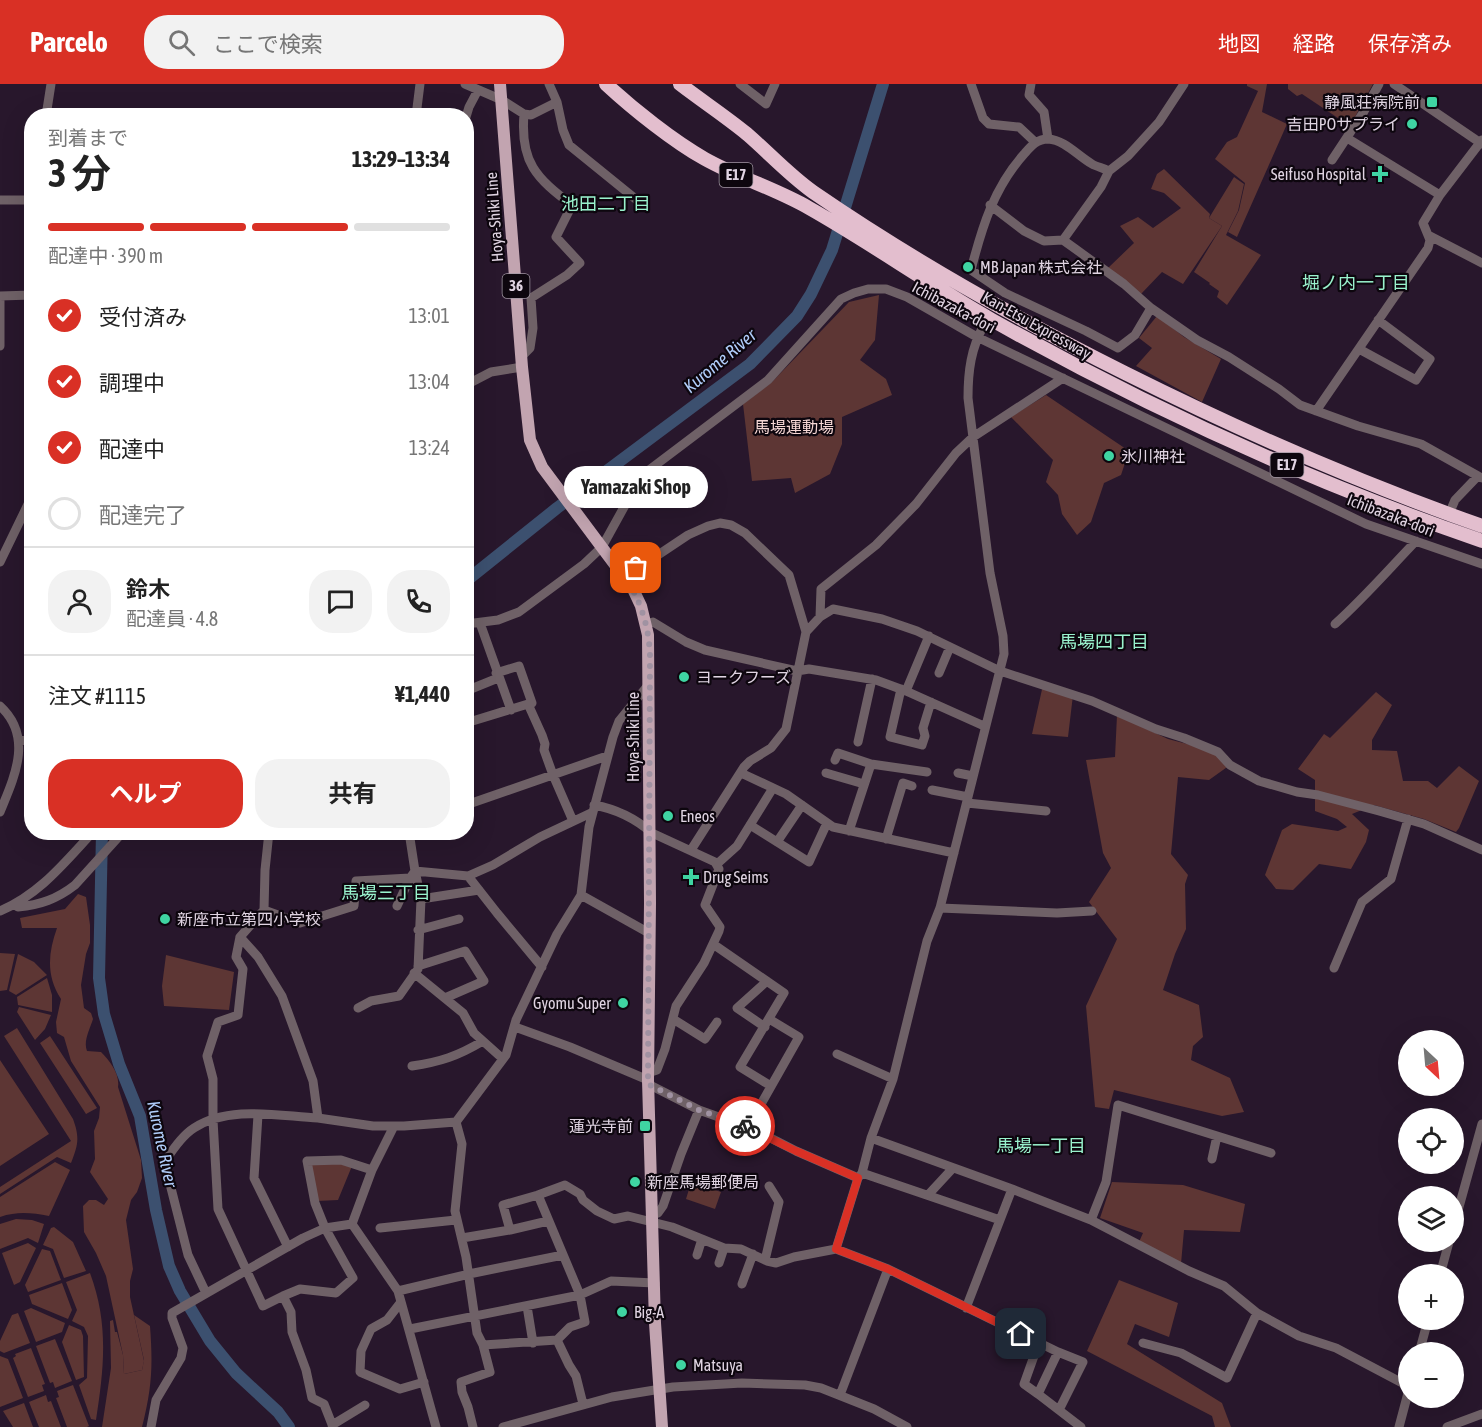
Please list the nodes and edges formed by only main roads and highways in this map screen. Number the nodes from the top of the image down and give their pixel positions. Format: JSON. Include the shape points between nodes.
{"nodes":[{"id":1,"x":500,"y":84,"type":"edge"},
{"id":2,"x":606,"y":84,"type":"edge"},
{"id":3,"x":680,"y":84,"type":"edge"},
{"id":4,"x":926,"y":273,"type":"junction"},
{"id":5,"x":1482,"y":526,"type":"edge"},
{"id":6,"x":1482,"y":541,"type":"edge"},
{"id":7,"x":662,"y":1427,"type":"edge"}],
"edges":[{"from":1,"to":7,"type":"main road","name":"Hoya-Shiki Line","number":"36","via":[[530,440],[553,482],[637,597],[649,646],[648,1079]]},
{"from":2,"to":4,"type":"highway","name":"Kan-Etsu Expressway","number":"E17","via":[[698,155],[808,207]]},
{"from":3,"to":4,"type":"highway","name":"Kan-Etsu Expressway","number":"E17","via":[[744,131],[800,182]]},
{"from":4,"to":5,"type":"highway","name":"Kan-Etsu Expressway","number":"E17","via":[[1178,399],[1369,484]]},
{"from":4,"to":6,"type":"highway","name":"Kan-Etsu Expressway","number":"E17","via":[[992,320],[1174,414],[1280,462]]}]}
